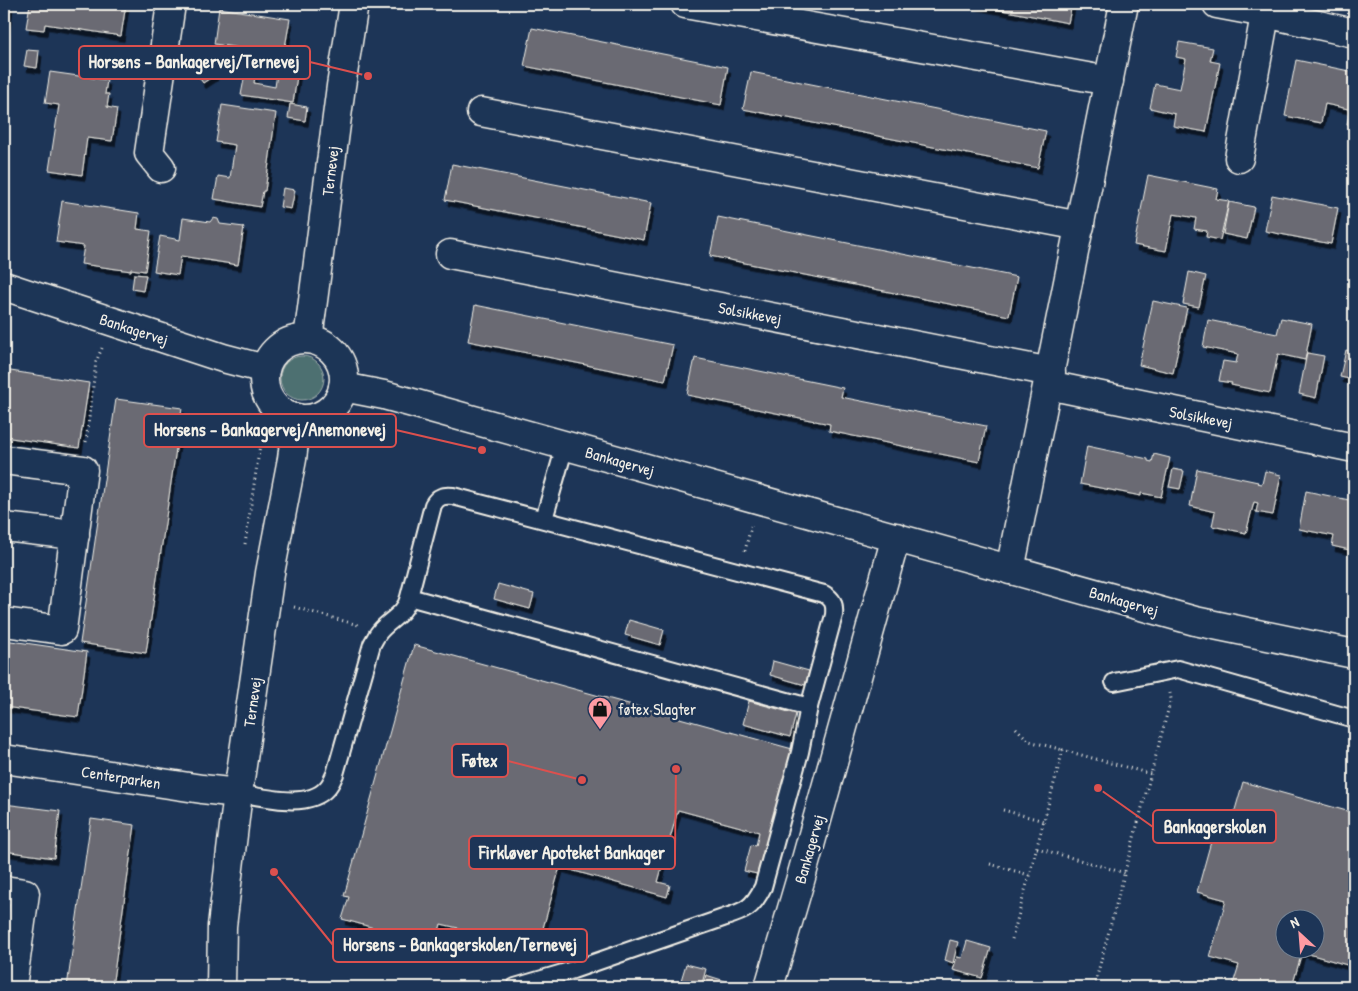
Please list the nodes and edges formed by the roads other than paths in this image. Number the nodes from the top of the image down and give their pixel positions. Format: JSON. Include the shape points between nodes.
{"nodes":[{"id":1,"x":172,"y":4,"type":"edge"},
{"id":2,"x":354,"y":4,"type":"edge"},
{"id":3,"x":684,"y":4,"type":"edge"},
{"id":4,"x":1124,"y":4,"type":"edge"},
{"id":5,"x":1217,"y":4,"type":"edge"},
{"id":6,"x":1266,"y":8,"type":"edge"},
{"id":7,"x":1354,"y":33,"type":"edge"},
{"id":8,"x":1108,"y":81,"type":"junction"},
{"id":9,"x":481,"y":112,"type":"dead end"},
{"id":10,"x":1239,"y":158,"type":"dead end"},
{"id":11,"x":161,"y":168,"type":"dead end"},
{"id":12,"x":1080,"y":226,"type":"junction"},
{"id":13,"x":450,"y":254,"type":"dead end"},
{"id":14,"x":4,"y":286,"type":"edge"},
{"id":15,"x":308,"y":339,"type":"junction"},
{"id":16,"x":265,"y":369,"type":"junction"},
{"id":17,"x":1049,"y":379,"type":"junction"},
{"id":18,"x":343,"y":387,"type":"junction"},
{"id":19,"x":297,"y":418,"type":"junction"},
{"id":20,"x":565,"y":446,"type":"junction"},
{"id":21,"x":1354,"y":448,"type":"edge"},
{"id":22,"x":4,"y":460,"type":"edge"},
{"id":23,"x":544,"y":519,"type":"junction"},
{"id":24,"x":4,"y":527,"type":"edge"},
{"id":25,"x":75,"y":535,"type":"junction"},
{"id":26,"x":896,"y":537,"type":"junction"},
{"id":27,"x":1010,"y":570,"type":"junction"},
{"id":28,"x":409,"y":597,"type":"junction"},
{"id":29,"x":4,"y":622,"type":"edge"},
{"id":30,"x":1354,"y":654,"type":"edge"},
{"id":31,"x":1114,"y":682,"type":"dead end"},
{"id":32,"x":809,"y":707,"type":"junction"},
{"id":33,"x":1354,"y":719,"type":"edge"},
{"id":34,"x":4,"y":759,"type":"edge"},
{"id":35,"x":238,"y":793,"type":"junction"},
{"id":36,"x":4,"y":890,"type":"edge"},
{"id":37,"x":12,"y":987,"type":"edge"},
{"id":38,"x":220,"y":987,"type":"edge"},
{"id":39,"x":515,"y":987,"type":"edge"},
{"id":40,"x":769,"y":987,"type":"edge"}],
"edges":[{"from":1,"to":11,"type":"street","via":[[149,153]]},
{"from":2,"to":15,"type":"street","name":"Ternevej"},
{"from":3,"to":8,"type":"street"},
{"from":4,"to":8,"type":"street"},
{"from":5,"to":6,"type":"street"},
{"from":6,"to":7,"type":"street"},
{"from":6,"to":10,"type":"street"},
{"from":8,"to":12,"type":"street"},
{"from":9,"to":12,"type":"street"},
{"from":12,"to":17,"type":"street"},
{"from":13,"to":17,"type":"street","name":"Solsikkevej"},
{"from":14,"to":16,"type":"street","name":"Bankagervej"},
{"from":15,"to":16,"type":"street","via":[[294,340],[281,346]]},
{"from":15,"to":18,"type":"street","via":[[321,342],[340,360]]},
{"from":16,"to":19,"type":"street","via":[[266,393],[272,403],[281,412]]},
{"from":17,"to":21,"type":"street","name":"Solsikkevej"},
{"from":17,"to":27,"type":"street"},
{"from":18,"to":19,"type":"street","via":[[332,407],[322,414]]},
{"from":18,"to":20,"type":"street","name":"Bankagervej","via":[[384,395]]},
{"from":19,"to":35,"type":"street","name":"Ternevej","via":[[270,573]]},
{"from":20,"to":23,"type":"lane"},
{"from":20,"to":26,"type":"street","name":"Bankagervej"},
{"from":22,"to":25,"type":"street","via":[[83,470]]},
{"from":23,"to":28,"type":"lane","via":[[453,496],[440,497],[433,505]]},
{"from":23,"to":32,"type":"lane","via":[[830,597],[834,602],[834,615]]},
{"from":24,"to":25,"type":"street"},
{"from":25,"to":29,"type":"street","via":[[62,630]]},
{"from":26,"to":27,"type":"street","name":"Bankagervej"},
{"from":26,"to":40,"type":"street","name":"Bankagervej"},
{"from":27,"to":30,"type":"street","name":"Bankagervej","via":[[1195,621]]},
{"from":28,"to":32,"type":"lane"},
{"from":28,"to":35,"type":"lane","via":[[404,610],[380,631],[372,644],[335,774],[327,788],[303,800],[282,801]]},
{"from":31,"to":33,"type":"lane","via":[[1178,669]]},
{"from":32,"to":39,"type":"lane","via":[[763,887],[750,907],[573,970]]},
{"from":34,"to":35,"type":"street","name":"Centerparken"},
{"from":35,"to":38,"type":"street","name":"Ternevej","via":[[222,926]]},
{"from":36,"to":37,"type":"street","via":[[25,893]]}]}
